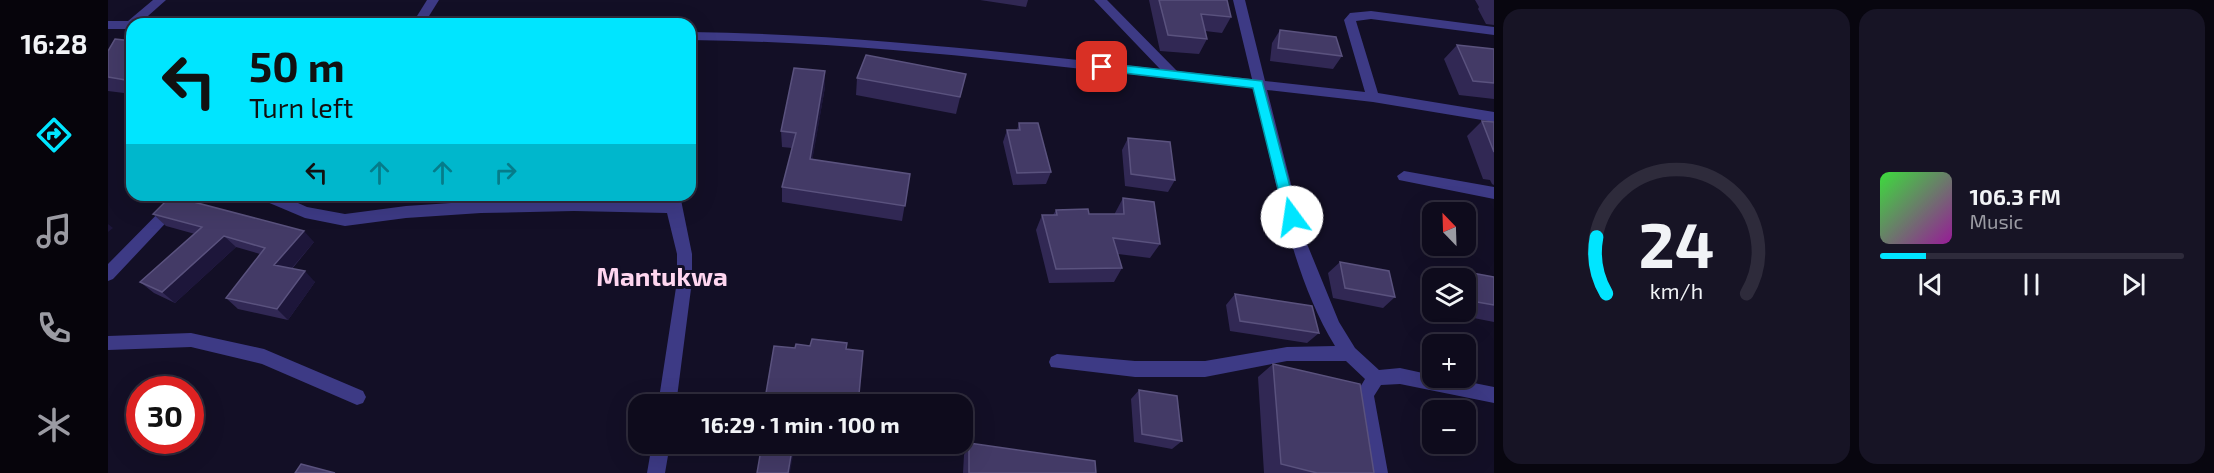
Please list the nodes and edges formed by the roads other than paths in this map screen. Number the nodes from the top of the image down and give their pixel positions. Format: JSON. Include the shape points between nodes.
{"nodes":[{"id":1,"x":160,"y":0,"type":"edge"},
{"id":2,"x":433,"y":0,"type":"edge"},
{"id":3,"x":1100,"y":0,"type":"edge"},
{"id":4,"x":1239,"y":0,"type":"edge"},
{"id":5,"x":140,"y":18,"type":"edge"},
{"id":6,"x":422,"y":18,"type":"edge"},
{"id":7,"x":108,"y":25,"type":"edge"},
{"id":8,"x":126,"y":25,"type":"edge"},
{"id":9,"x":1494,"y":31,"type":"edge"},
{"id":10,"x":696,"y":36,"type":"edge"},
{"id":11,"x":1173,"y":75,"type":"junction"},
{"id":12,"x":1258,"y":84,"type":"junction"},
{"id":13,"x":1373,"y":97,"type":"junction"},
{"id":14,"x":1494,"y":117,"type":"edge"},
{"id":15,"x":1404,"y":176,"type":"dead end"},
{"id":16,"x":1494,"y":193,"type":"edge"},
{"id":17,"x":179,"y":201,"type":"edge"},
{"id":18,"x":279,"y":201,"type":"edge"},
{"id":19,"x":673,"y":201,"type":"edge"},
{"id":20,"x":108,"y":274,"type":"edge"},
{"id":21,"x":108,"y":343,"type":"edge"},
{"id":22,"x":1349,"y":353,"type":"junction"},
{"id":23,"x":1057,"y":362,"type":"dead end"},
{"id":24,"x":1376,"y":378,"type":"junction"},
{"id":25,"x":669,"y":394,"type":"edge"},
{"id":26,"x":1494,"y":395,"type":"edge"},
{"id":27,"x":357,"y":397,"type":"dead end"},
{"id":28,"x":659,"y":454,"type":"edge"},
{"id":29,"x":656,"y":473,"type":"edge"},
{"id":30,"x":1379,"y":473,"type":"edge"}],
"edges":[{"from":1,"to":5,"type":"street"},
{"from":2,"to":6,"type":"street"},
{"from":3,"to":11,"type":"street"},
{"from":4,"to":12,"type":"street"},
{"from":7,"to":8,"type":"street"},
{"from":9,"to":13,"type":"street","via":[[1354,16],[1350,20]]},
{"from":10,"to":11,"type":"street","via":[[838,39]]},
{"from":11,"to":12,"type":"street"},
{"from":12,"to":13,"type":"street"},
{"from":12,"to":22,"type":"street","via":[[1298,239],[1332,326]]},
{"from":13,"to":14,"type":"street"},
{"from":15,"to":16,"type":"street"},
{"from":17,"to":20,"type":"street"},
{"from":18,"to":19,"type":"street","via":[[305,212],[345,220],[481,207]]},
{"from":19,"to":25,"type":"street","via":[[685,264]]},
{"from":21,"to":27,"type":"street","via":[[191,340],[264,357]]},
{"from":22,"to":23,"type":"street","via":[[1287,354],[1205,369],[1135,369]]},
{"from":22,"to":24,"type":"street"},
{"from":24,"to":26,"type":"street","via":[[1400,376]]},
{"from":24,"to":30,"type":"street","via":[[1365,394]]},
{"from":28,"to":29,"type":"street"}]}
